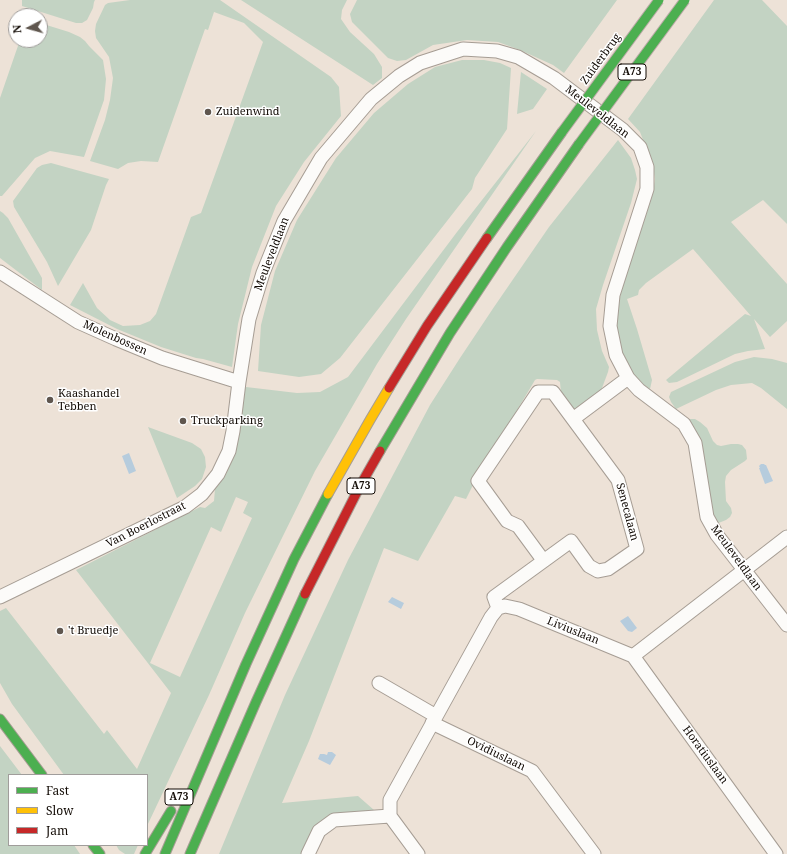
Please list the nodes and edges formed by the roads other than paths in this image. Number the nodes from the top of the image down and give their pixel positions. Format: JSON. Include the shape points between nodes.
{"nodes":[{"id":1,"x":659,"y":0,"type":"edge"},
{"id":2,"x":685,"y":0,"type":"edge"},
{"id":3,"x":0,"y":272,"type":"edge"},
{"id":4,"x":628,"y":378,"type":"junction"},
{"id":5,"x":239,"y":382,"type":"junction"},
{"id":6,"x":573,"y":419,"type":"junction"},
{"id":7,"x":787,"y":538,"type":"edge"},
{"id":8,"x":543,"y":560,"type":"junction"},
{"id":9,"x":744,"y":570,"type":"junction"},
{"id":10,"x":0,"y":596,"type":"edge"},
{"id":11,"x":498,"y":608,"type":"junction"},
{"id":12,"x":787,"y":625,"type":"edge"},
{"id":13,"x":633,"y":656,"type":"junction"},
{"id":14,"x":378,"y":683,"type":"dead end"},
{"id":15,"x":0,"y":719,"type":"edge"},
{"id":16,"x":434,"y":719,"type":"junction"},
{"id":17,"x":213,"y":740,"type":"junction"},
{"id":18,"x":41,"y":774,"type":"edge"},
{"id":19,"x":390,"y":816,"type":"junction"},
{"id":20,"x":94,"y":846,"type":"edge"},
{"id":21,"x":100,"y":854,"type":"edge"},
{"id":22,"x":145,"y":854,"type":"edge"},
{"id":23,"x":165,"y":854,"type":"edge"},
{"id":24,"x":190,"y":854,"type":"edge"},
{"id":25,"x":308,"y":854,"type":"edge"},
{"id":26,"x":418,"y":854,"type":"edge"},
{"id":27,"x":594,"y":854,"type":"edge"},
{"id":28,"x":776,"y":854,"type":"edge"}],
"edges":[{"from":1,"to":17,"type":"main road","name":"Zuiderbrug","number":"A73","bridge":true,"via":[[469,263],[370,420],[294,559]]},
{"from":2,"to":24,"type":"main road","number":"A73","bridge":true,"via":[[507,247],[450,333],[399,418],[360,486],[306,593]]},
{"from":3,"to":5,"type":"street","name":"Molenbossen","via":[[78,322],[162,358]]},
{"from":4,"to":5,"type":"street","name":"Meuleveldlaan","via":[[616,355],[610,326],[613,295],[647,188],[647,167],[640,148],[623,130],[554,78],[518,57],[498,51],[463,49],[420,63],[399,76],[372,99],[321,158],[284,220],[263,273],[249,319]]},
{"from":4,"to":6,"type":"street"},
{"from":4,"to":9,"type":"street","name":"Meuleveldlaan","via":[[684,424],[695,443],[707,517],[717,535]]},
{"from":5,"to":10,"type":"street","name":"Van Boerlostraat","via":[[229,451],[218,474],[202,494],[185,507]]},
{"from":6,"to":8,"type":"street","name":"Senecalaan","via":[[553,392],[538,392],[478,481],[507,521],[518,526]]},
{"from":6,"to":8,"type":"street","name":"Senecalaan","via":[[618,480],[637,549],[608,569],[598,571],[589,566],[570,541]]},
{"from":7,"to":9,"type":"street"},
{"from":8,"to":11,"type":"street","name":"Senecalaan","via":[[494,597]]},
{"from":9,"to":12,"type":"street","name":"Meuleveldlaan"},
{"from":9,"to":13,"type":"street"},
{"from":11,"to":13,"type":"street","name":"Liviuslaan","via":[[505,606],[518,609]]},
{"from":11,"to":16,"type":"street"},
{"from":13,"to":28,"type":"street","name":"Horatiuslaan"},
{"from":14,"to":16,"type":"street"},
{"from":15,"to":18,"type":"main road"},
{"from":16,"to":19,"type":"street","via":[[390,800]]},
{"from":16,"to":27,"type":"street","name":"Ovidiuslaan","via":[[532,771]]},
{"from":17,"to":22,"type":"main road","number":"A73"},
{"from":17,"to":23,"type":"main road","number":"A73"},
{"from":19,"to":25,"type":"street","via":[[334,820],[319,831]]},
{"from":19,"to":26,"type":"street"},
{"from":20,"to":21,"type":"main road"}]}
